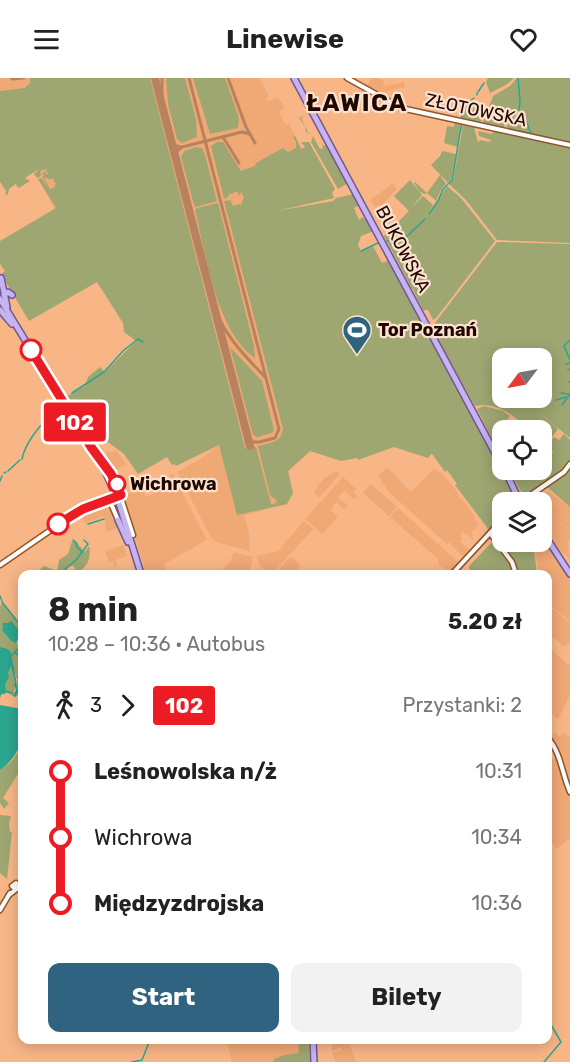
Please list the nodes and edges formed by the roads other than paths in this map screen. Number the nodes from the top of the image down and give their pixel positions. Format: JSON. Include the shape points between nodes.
{"nodes":[{"id":1,"x":295,"y":78,"type":"edge"},
{"id":2,"x":347,"y":78,"type":"edge"},
{"id":3,"x":570,"y":145,"type":"edge"},
{"id":4,"x":1,"y":278,"type":"edge"},
{"id":5,"x":12,"y":295,"type":"dead end"},
{"id":6,"x":2,"y":297,"type":"edge"},
{"id":7,"x":0,"y":304,"type":"edge"},
{"id":8,"x":0,"y":310,"type":"edge"},
{"id":9,"x":14,"y":325,"type":"junction"},
{"id":10,"x":462,"y":387,"type":"junction"},
{"id":11,"x":470,"y":404,"type":"junction"},
{"id":12,"x":65,"y":409,"type":"junction"},
{"id":13,"x":481,"y":421,"type":"junction"},
{"id":14,"x":74,"y":433,"type":"dead end"},
{"id":15,"x":492,"y":442,"type":"edge"},
{"id":16,"x":492,"y":444,"type":"edge"},
{"id":17,"x":91,"y":447,"type":"junction"},
{"id":18,"x":98,"y":456,"type":"joint"},
{"id":19,"x":570,"y":464,"type":"edge"},
{"id":20,"x":533,"y":492,"type":"edge"},
{"id":21,"x":119,"y":495,"type":"junction"},
{"id":22,"x":110,"y":498,"type":"junction"},
{"id":23,"x":118,"y":520,"type":"joint"},
{"id":24,"x":128,"y":521,"type":"junction"},
{"id":25,"x":490,"y":533,"type":"joint"},
{"id":26,"x":133,"y":535,"type":"dead end"},
{"id":27,"x":130,"y":543,"type":"junction"},
{"id":28,"x":552,"y":548,"type":"edge"},
{"id":29,"x":0,"y":565,"type":"edge"},
{"id":30,"x":138,"y":570,"type":"edge"},
{"id":31,"x":456,"y":570,"type":"edge"},
{"id":32,"x":515,"y":570,"type":"edge"},
{"id":33,"x":570,"y":575,"type":"edge"},
{"id":34,"x":552,"y":743,"type":"edge"},
{"id":35,"x":570,"y":792,"type":"edge"},
{"id":36,"x":18,"y":884,"type":"edge"},
{"id":37,"x":0,"y":910,"type":"edge"},
{"id":38,"x":315,"y":1044,"type":"edge"},
{"id":39,"x":315,"y":1062,"type":"edge"}],
"edges":[{"from":1,"to":10,"type":"main road","name":"BUKOWSKA"},
{"from":1,"to":11,"type":"main road","name":"BUKOWSKA"},
{"from":2,"to":3,"type":"street","name":"ZŁOTOWSKA","via":[[400,108]]},
{"from":4,"to":6,"type":"main road"},
{"from":5,"to":6,"type":"main road","via":[[8,292]]},
{"from":6,"to":9,"type":"main road"},
{"from":7,"to":9,"type":"main road"},
{"from":8,"to":9,"type":"main road"},
{"from":9,"to":12,"type":"main road"},
{"from":9,"to":17,"type":"main road"},
{"from":10,"to":11,"type":"main road","name":"BUKOWSKA"},
{"from":10,"to":13,"type":"main road"},
{"from":11,"to":13,"type":"main road","name":"BUKOWSKA"},
{"from":11,"to":16,"type":"main road","name":"BUKOWSKA"},
{"from":12,"to":14,"type":"main road"},
{"from":12,"to":27,"type":"main road","via":[[106,479]]},
{"from":13,"to":15,"type":"main road","name":"BUKOWSKA"},
{"from":17,"to":18,"type":"main road"},
{"from":17,"to":27,"type":"main road","via":[[115,493]]},
{"from":18,"to":21,"type":"street"},
{"from":19,"to":20,"type":"street"},
{"from":21,"to":22,"type":"street","bridge":true},
{"from":21,"to":24,"type":"street"},
{"from":22,"to":23,"type":"street"},
{"from":22,"to":29,"type":"street","via":[[74,514]]},
{"from":23,"to":27,"type":"main road"},
{"from":24,"to":26,"type":"street"},
{"from":24,"to":27,"type":"main road"},
{"from":25,"to":31,"type":"street"},
{"from":25,"to":32,"type":"street"},
{"from":27,"to":30,"type":"main road"},
{"from":28,"to":33,"type":"main road"},
{"from":34,"to":35,"type":"street"},
{"from":36,"to":37,"type":"street"},
{"from":38,"to":39,"type":"main road"}]}
